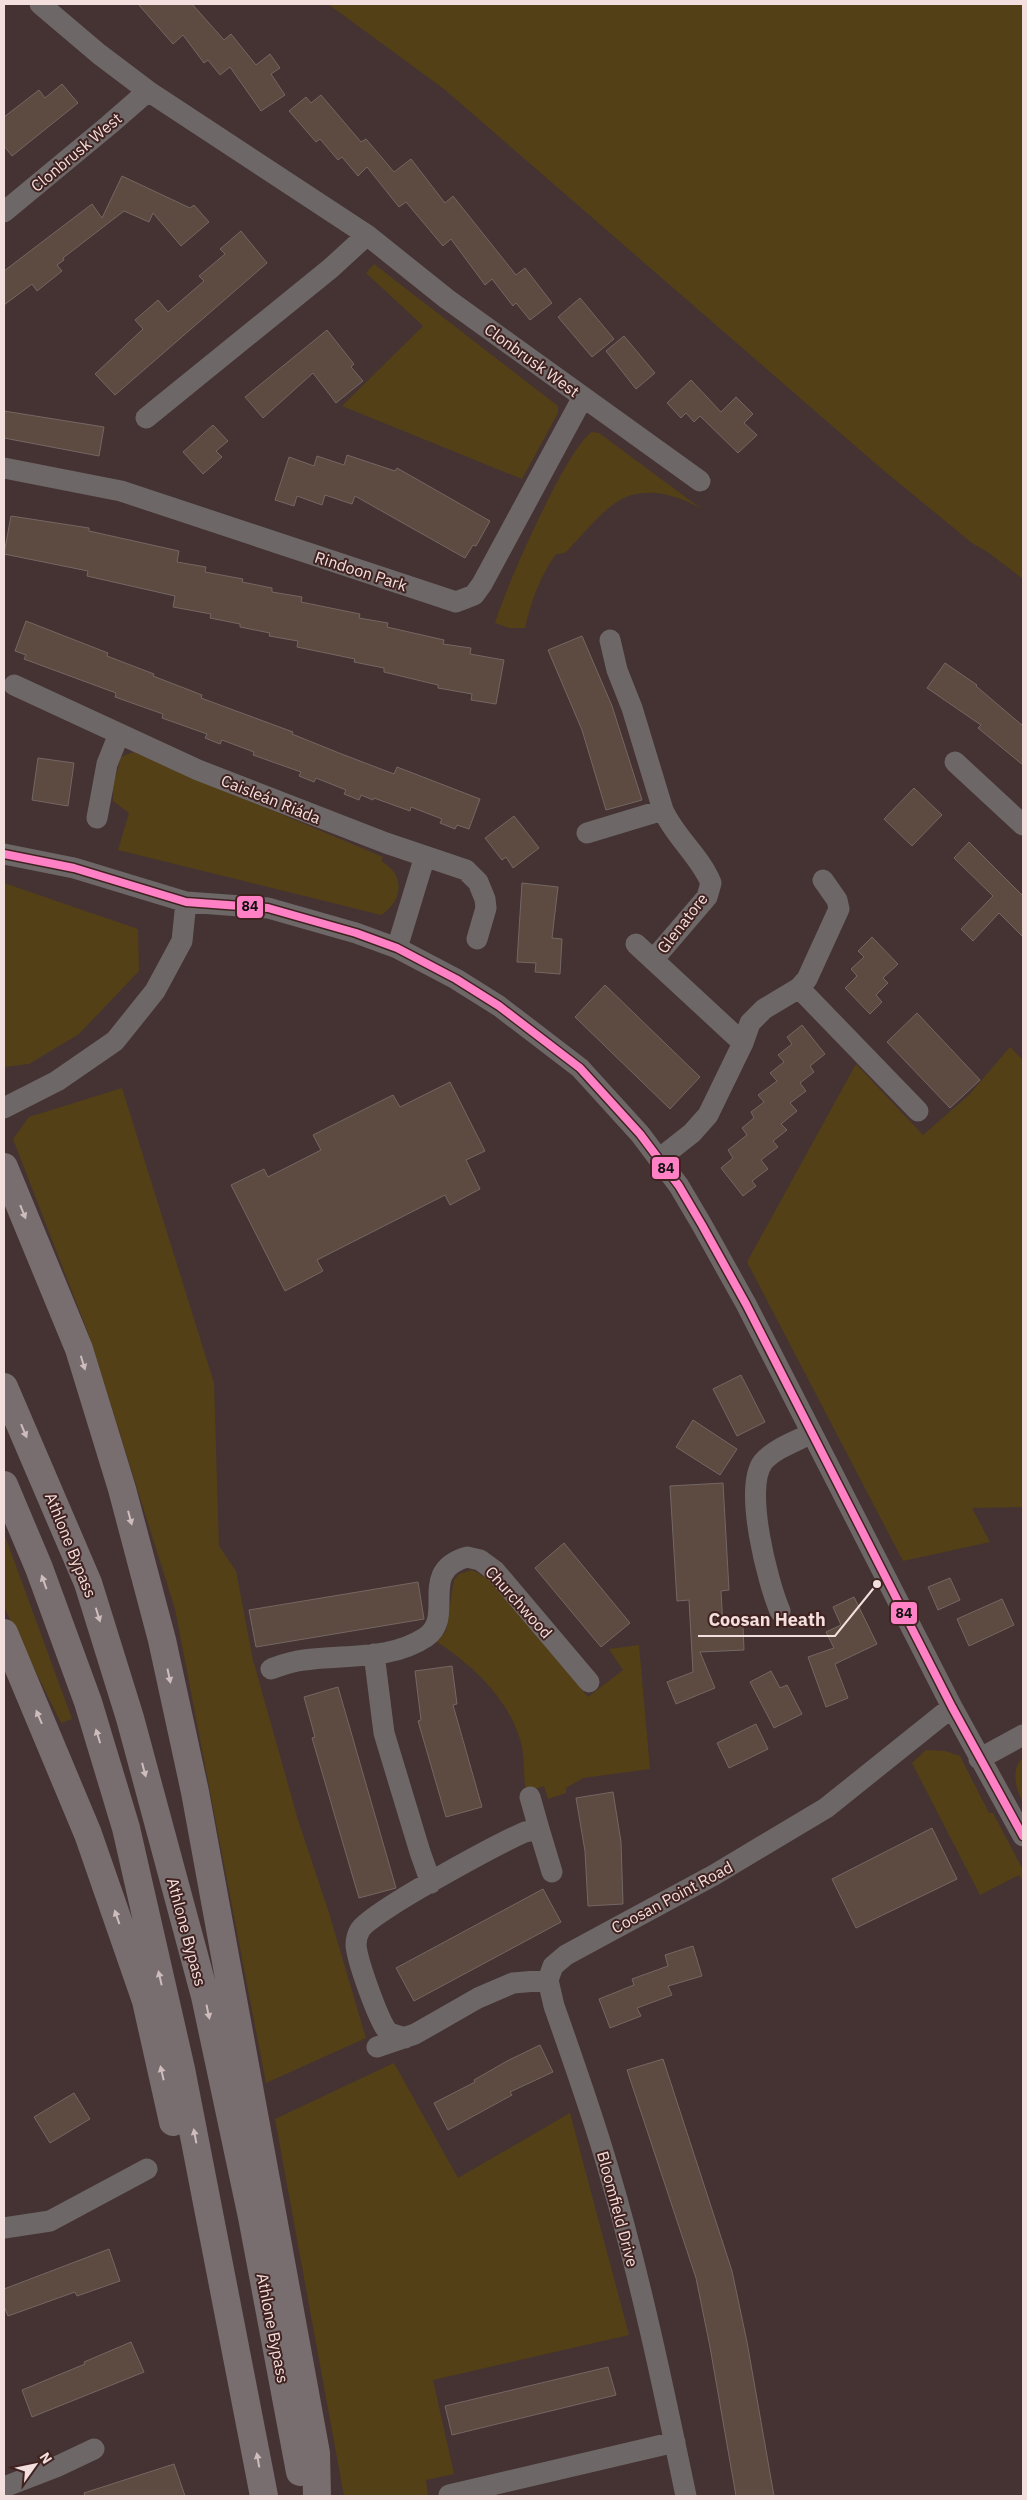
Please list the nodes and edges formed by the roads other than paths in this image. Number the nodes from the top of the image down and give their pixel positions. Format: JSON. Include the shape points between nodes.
{"nodes":[{"id":1,"x":40,"y":4,"type":"edge"},
{"id":2,"x":148,"y":90,"type":"junction"},
{"id":3,"x":4,"y":212,"type":"edge"},
{"id":4,"x":367,"y":235,"type":"junction"},
{"id":5,"x":583,"y":397,"type":"junction"},
{"id":6,"x":146,"y":418,"type":"dead end"},
{"id":7,"x":4,"y":468,"type":"edge"},
{"id":8,"x":700,"y":481,"type":"dead end"},
{"id":9,"x":610,"y":640,"type":"dead end"},
{"id":10,"x":14,"y":685,"type":"dead end"},
{"id":11,"x":119,"y":734,"type":"junction"},
{"id":12,"x":955,"y":762,"type":"dead end"},
{"id":13,"x":663,"y":810,"type":"junction"},
{"id":14,"x":97,"y":818,"type":"dead end"},
{"id":15,"x":1023,"y":825,"type":"edge"},
{"id":16,"x":587,"y":833,"type":"dead end"},
{"id":17,"x":4,"y":854,"type":"edge"},
{"id":18,"x":425,"y":856,"type":"junction"},
{"id":19,"x":823,"y":880,"type":"dead end"},
{"id":20,"x":186,"y":902,"type":"junction"},
{"id":21,"x":477,"y":939,"type":"dead end"},
{"id":22,"x":636,"y":944,"type":"dead end"},
{"id":23,"x":397,"y":948,"type":"junction"},
{"id":24,"x":653,"y":960,"type":"junction"},
{"id":25,"x":799,"y":988,"type":"junction"},
{"id":26,"x":743,"y":1044,"type":"junction"},
{"id":27,"x":4,"y":1108,"type":"edge"},
{"id":28,"x":918,"y":1110,"type":"dead end"},
{"id":29,"x":659,"y":1159,"type":"junction"},
{"id":30,"x":4,"y":1167,"type":"edge"},
{"id":31,"x":4,"y":1387,"type":"edge"},
{"id":32,"x":812,"y":1433,"type":"junction"},
{"id":33,"x":4,"y":1485,"type":"edge"},
{"id":34,"x":780,"y":1611,"type":"dead end"},
{"id":35,"x":4,"y":1633,"type":"edge"},
{"id":36,"x":374,"y":1654,"type":"junction"},
{"id":37,"x":271,"y":1669,"type":"dead end"},
{"id":38,"x":589,"y":1682,"type":"dead end"},
{"id":39,"x":952,"y":1707,"type":"junction"},
{"id":40,"x":1023,"y":1735,"type":"edge"},
{"id":41,"x":979,"y":1758,"type":"junction"},
{"id":42,"x":530,"y":1797,"type":"dead end"},
{"id":43,"x":539,"y":1829,"type":"junction"},
{"id":44,"x":1023,"y":1836,"type":"edge"},
{"id":45,"x":552,"y":1872,"type":"dead end"},
{"id":46,"x":431,"y":1883,"type":"junction"},
{"id":47,"x":548,"y":1980,"type":"junction"},
{"id":48,"x":404,"y":2038,"type":"junction"},
{"id":49,"x":376,"y":2047,"type":"dead end"},
{"id":50,"x":147,"y":2169,"type":"dead end"},
{"id":51,"x":4,"y":2228,"type":"edge"},
{"id":52,"x":252,"y":2424,"type":"junction"},
{"id":53,"x":675,"y":2442,"type":"junction"},
{"id":54,"x":94,"y":2449,"type":"dead end"},
{"id":55,"x":4,"y":2485,"type":"edge"},
{"id":56,"x":449,"y":2495,"type":"dead end"},
{"id":57,"x":264,"y":2496,"type":"edge"},
{"id":58,"x":305,"y":2496,"type":"edge"},
{"id":59,"x":317,"y":2496,"type":"edge"},
{"id":60,"x":686,"y":2496,"type":"edge"}],
"edges":[{"from":1,"to":2,"type":"street","name":"Clonbrusk West"},
{"from":2,"to":3,"type":"street","name":"Clonbrusk West"},
{"from":2,"to":4,"type":"street","name":"Clonbrusk West"},
{"from":4,"to":5,"type":"street","name":"Clonbrusk West","via":[[448,299]]},
{"from":4,"to":6,"type":"street"},
{"from":5,"to":7,"type":"street","name":"Rindoon Park","via":[[482,584],[474,595],[462,601],[448,600],[121,491]]},
{"from":5,"to":8,"type":"street","name":"Clonbrusk West"},
{"from":9,"to":13,"type":"street","name":"Glenatore"},
{"from":10,"to":11,"type":"street","name":"Caisleán Riáda"},
{"from":11,"to":14,"type":"street","via":[[107,764]]},
{"from":11,"to":18,"type":"street","name":"Caisleán Riáda","via":[[290,807]]},
{"from":12,"to":15,"type":"street"},
{"from":13,"to":16,"type":"street"},
{"from":13,"to":24,"type":"street","name":"Glenatore","via":[[711,883],[707,897]]},
{"from":17,"to":20,"type":"street","via":[[74,868]]},
{"from":18,"to":21,"type":"street","name":"Caisleán Riáda","via":[[466,870],[478,882],[486,908]]},
{"from":18,"to":23,"type":"street"},
{"from":19,"to":25,"type":"street","via":[[837,900],[838,908],[812,972]]},
{"from":20,"to":23,"type":"street","via":[[268,908]]},
{"from":20,"to":27,"type":"street","via":[[182,941],[155,991],[115,1040],[57,1082]]},
{"from":22,"to":24,"type":"street","name":"Glenatore"},
{"from":23,"to":29,"type":"street","via":[[500,1006],[565,1055],[598,1086]]},
{"from":24,"to":26,"type":"street","name":"Glenatore"},
{"from":25,"to":26,"type":"street","via":[[776,1000],[754,1018]]},
{"from":25,"to":28,"type":"street"},
{"from":26,"to":29,"type":"street","via":[[704,1122]]},
{"from":29,"to":32,"type":"street","via":[[688,1201],[727,1269]]},
{"from":30,"to":59,"type":"highway","one_way":true,"via":[[78,1349],[122,1489],[162,1640],[195,1792],[314,2444]]},
{"from":31,"to":58,"type":"highway","name":"Athlone Bypass","one_way":true,"via":[[88,1583],[135,1737],[204,1996],[252,2217]]},
{"from":32,"to":34,"type":"street","via":[[779,1450],[762,1464],[759,1472],[756,1498],[761,1541],[767,1577]]},
{"from":32,"to":39,"type":"street"},
{"from":52,"to":33,"type":"highway","one_way":true,"via":[[182,2069],[126,1828],[88,1702],[39,1568]]},
{"from":52,"to":35,"type":"highway","one_way":true,"via":[[220,2351],[146,2001],[88,1834]]},
{"from":36,"to":37,"type":"street","name":"Churchwood","via":[[304,1660]]},
{"from":36,"to":38,"type":"street","name":"Churchwood","via":[[405,1648],[432,1632],[437,1624],[441,1576],[448,1566],[467,1557],[480,1560],[495,1571]]},
{"from":36,"to":46,"type":"street","via":[[384,1733]]},
{"from":39,"to":41,"type":"street"},
{"from":39,"to":47,"type":"street","name":"Coosan Point Road","via":[[826,1808],[714,1875],[566,1955],[553,1966]]},
{"from":40,"to":41,"type":"street"},
{"from":41,"to":44,"type":"street"},
{"from":42,"to":43,"type":"street"},
{"from":43,"to":45,"type":"street"},
{"from":43,"to":46,"type":"street","via":[[512,1837]]},
{"from":46,"to":48,"type":"street","via":[[374,1916],[356,1938],[384,2028],[389,2034]]},
{"from":47,"to":48,"type":"street","via":[[513,1983]]},
{"from":47,"to":53,"type":"street","name":"Bloomfield Drive","via":[[610,2176],[648,2318]]},
{"from":48,"to":49,"type":"street"},
{"from":50,"to":51,"type":"street","via":[[50,2221]]},
{"from":57,"to":52,"type":"highway","one_way":true},
{"from":53,"to":56,"type":"street"},
{"from":53,"to":60,"type":"street","name":"Bloomfield Drive"},
{"from":54,"to":55,"type":"street","via":[[56,2467]]}]}
